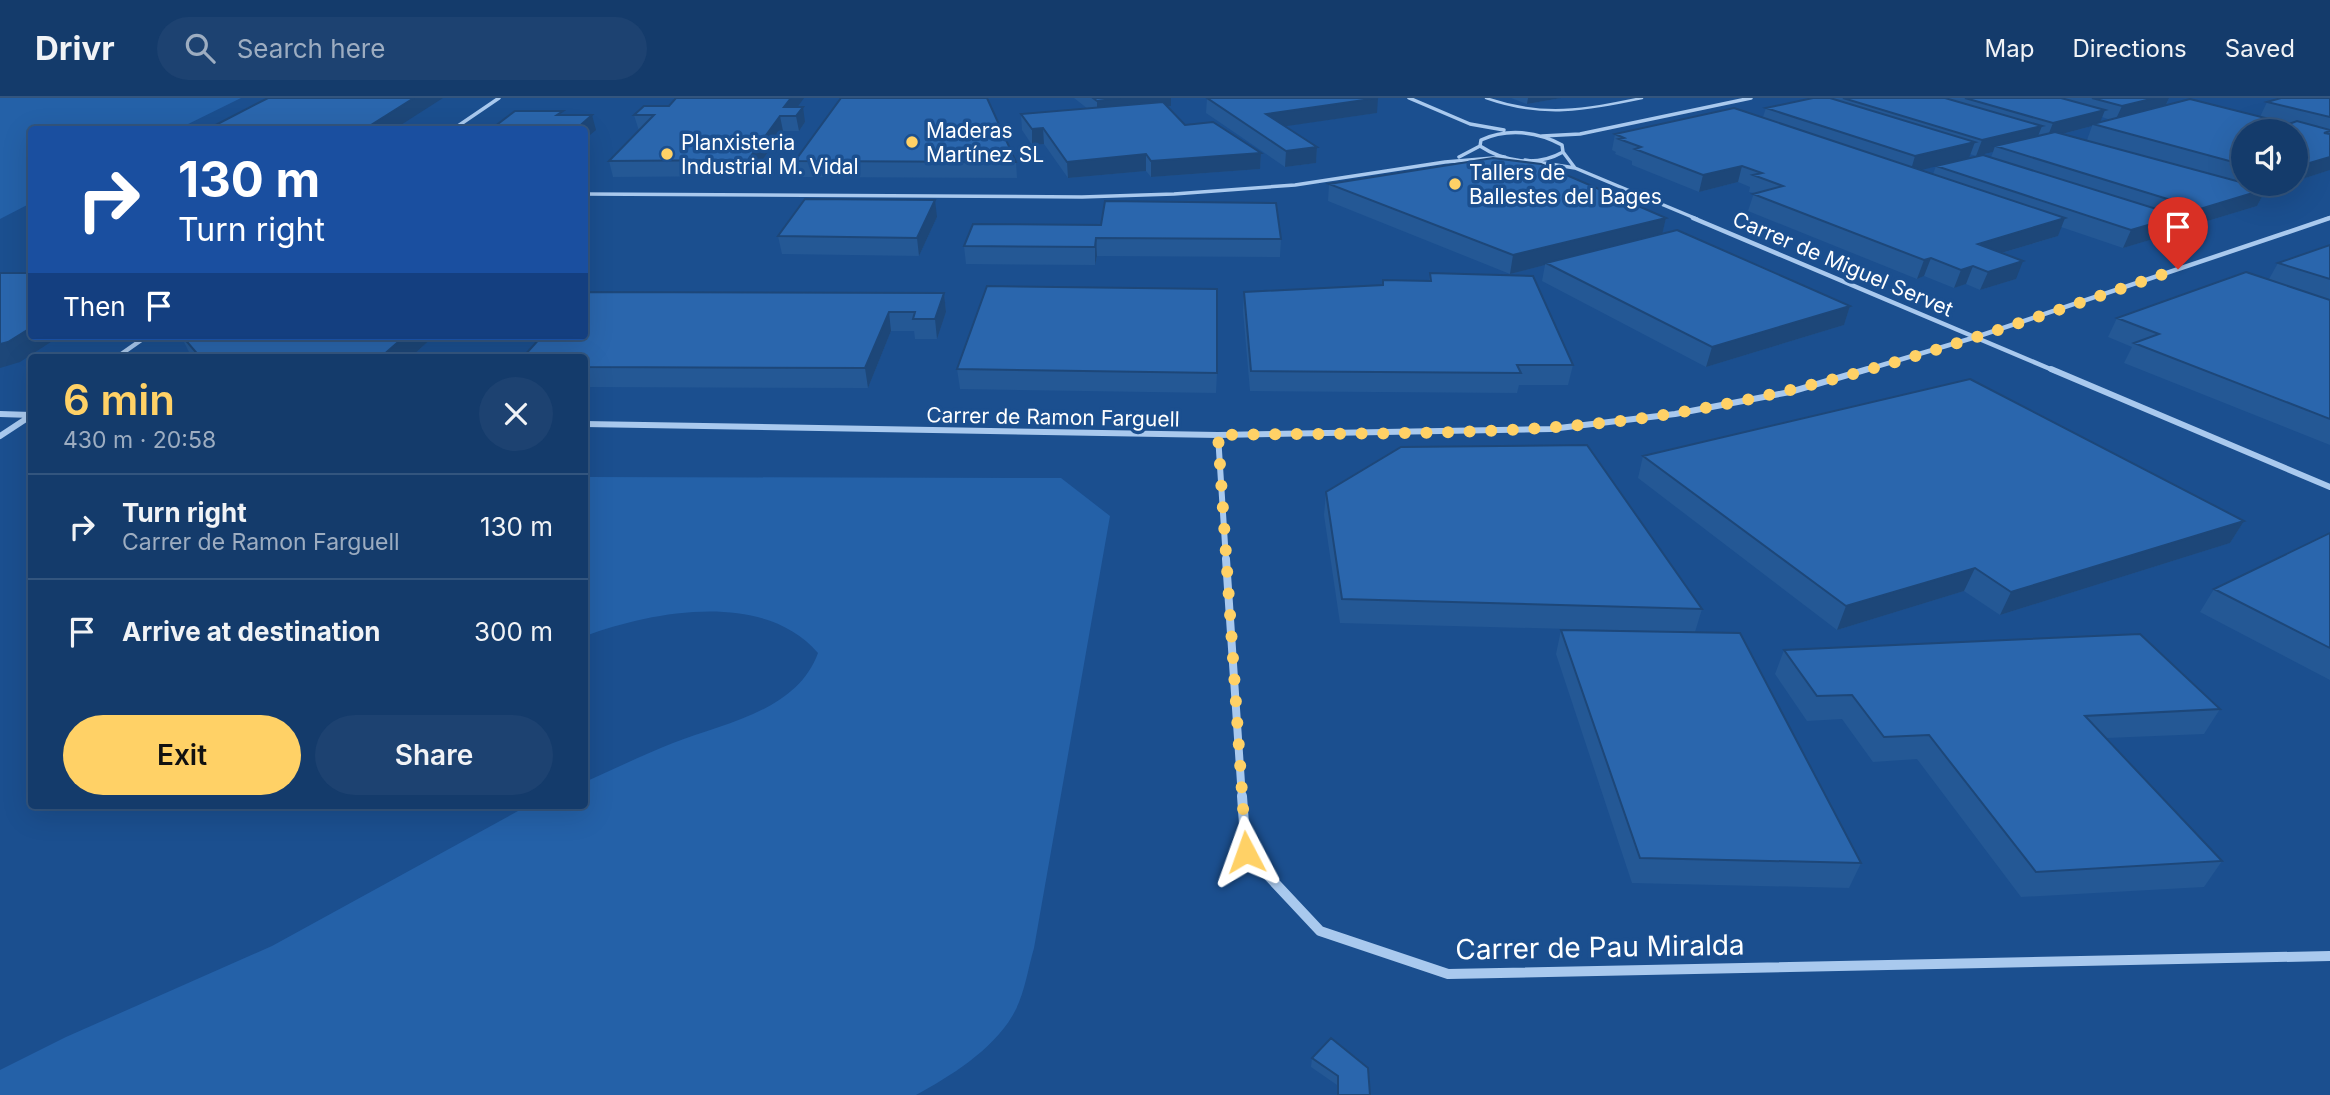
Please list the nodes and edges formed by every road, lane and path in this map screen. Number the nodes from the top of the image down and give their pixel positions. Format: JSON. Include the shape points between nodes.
{"nodes":[{"id":1,"x":499,"y":98,"type":"edge"},
{"id":2,"x":1409,"y":98,"type":"edge"},
{"id":3,"x":1486,"y":98,"type":"edge"},
{"id":4,"x":1608,"y":98,"type":"edge"},
{"id":5,"x":1642,"y":98,"type":"edge"},
{"id":6,"x":1751,"y":98,"type":"edge"},
{"id":7,"x":1620,"y":102,"type":"junction"},
{"id":8,"x":1470,"y":124,"type":"junction"},
{"id":9,"x":458,"y":126,"type":"edge"},
{"id":10,"x":1518,"y":133,"type":"junction"},
{"id":11,"x":1580,"y":134,"type":"junction"},
{"id":12,"x":1542,"y":136,"type":"junction"},
{"id":13,"x":1486,"y":137,"type":"junction"},
{"id":14,"x":1559,"y":143,"type":"junction"},
{"id":15,"x":1480,"y":146,"type":"junction"},
{"id":16,"x":1563,"y":152,"type":"junction"},
{"id":17,"x":1505,"y":157,"type":"junction"},
{"id":18,"x":1456,"y":159,"type":"junction"},
{"id":19,"x":1525,"y":160,"type":"junction"},
{"id":20,"x":1575,"y":169,"type":"junction"},
{"id":21,"x":588,"y":194,"type":"edge"},
{"id":22,"x":2330,"y":218,"type":"edge"},
{"id":23,"x":1976,"y":337,"type":"junction"},
{"id":24,"x":142,"y":340,"type":"edge"},
{"id":25,"x":121,"y":354,"type":"edge"},
{"id":26,"x":0,"y":414,"type":"edge"},
{"id":27,"x":28,"y":415,"type":"edge"},
{"id":28,"x":28,"y":418,"type":"edge"},
{"id":29,"x":588,"y":424,"type":"edge"},
{"id":30,"x":1218,"y":435,"type":"junction"},
{"id":31,"x":0,"y":436,"type":"edge"},
{"id":32,"x":2330,"y":487,"type":"edge"},
{"id":33,"x":2330,"y":956,"type":"edge"}],
"edges":[{"from":1,"to":9,"type":"street"},
{"from":2,"to":8,"type":"street"},
{"from":3,"to":7,"type":"lane","via":[[1511,108],[1560,114]]},
{"from":4,"to":7,"type":"lane"},
{"from":5,"to":7,"type":"lane"},
{"from":6,"to":11,"type":"street"},
{"from":8,"to":10,"type":"street"},
{"from":8,"to":13,"type":"street"},
{"from":10,"to":12,"type":"street"},
{"from":10,"to":13,"type":"street"},
{"from":11,"to":12,"type":"street"},
{"from":11,"to":14,"type":"street"},
{"from":12,"to":14,"type":"street"},
{"from":13,"to":15,"type":"street"},
{"from":14,"to":16,"type":"street"},
{"from":15,"to":17,"type":"street"},
{"from":15,"to":18,"type":"street"},
{"from":16,"to":19,"type":"street"},
{"from":16,"to":20,"type":"street"},
{"from":17,"to":18,"type":"street"},
{"from":17,"to":19,"type":"street","name":"Carrer de Miguel Servet"},
{"from":18,"to":21,"type":"street","via":[[1266,188],[1165,194]]},
{"from":19,"to":20,"type":"street","name":"Carrer de Miguel Servet"},
{"from":20,"to":23,"type":"street","name":"Carrer de Miguel Servet"},
{"from":22,"to":23,"type":"street","name":"Carrer de Ramon Farguell"},
{"from":23,"to":30,"type":"street","name":"Carrer de Ramon Farguell","via":[[1790,392],[1675,414],[1551,429]]},
{"from":23,"to":32,"type":"street","name":"Carrer de Miguel Servet"},
{"from":24,"to":25,"type":"street"},
{"from":26,"to":27,"type":"street"},
{"from":28,"to":31,"type":"street"},
{"from":29,"to":30,"type":"street","name":"Carrer de Ramon Farguell"},
{"from":30,"to":33,"type":"street","name":"Carrer de Pau Miralda","via":[[1246,852],[1320,931],[1448,974]]}]}
